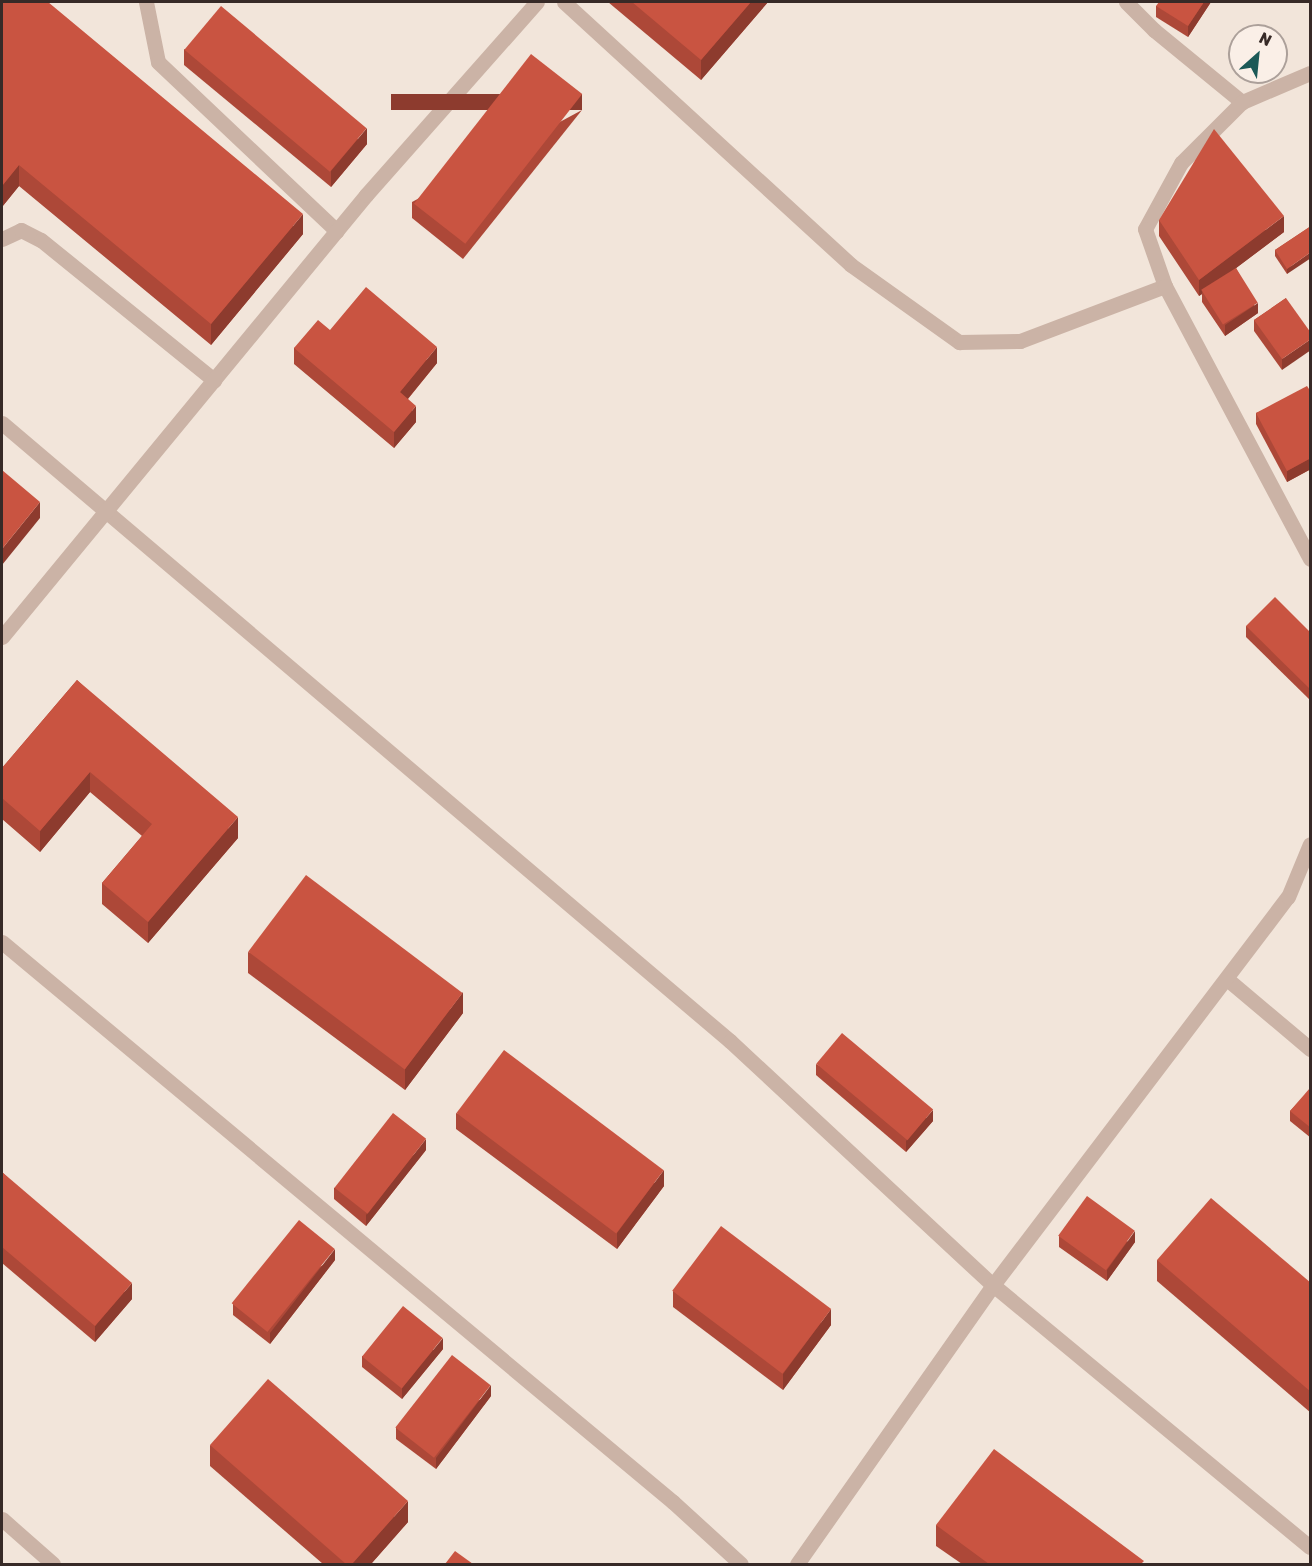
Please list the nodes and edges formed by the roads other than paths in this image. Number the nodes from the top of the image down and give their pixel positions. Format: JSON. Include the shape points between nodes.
{"nodes":[{"id":1,"x":146,"y":2,"type":"edge"},
{"id":2,"x":537,"y":2,"type":"edge"},
{"id":3,"x":564,"y":2,"type":"edge"},
{"id":4,"x":1126,"y":2,"type":"edge"},
{"id":5,"x":1311,"y":73,"type":"edge"},
{"id":6,"x":1242,"y":102,"type":"junction"},
{"id":7,"x":337,"y":231,"type":"junction"},
{"id":8,"x":2,"y":239,"type":"edge"},
{"id":9,"x":1166,"y":286,"type":"junction"},
{"id":10,"x":214,"y":380,"type":"junction"},
{"id":11,"x":2,"y":423,"type":"edge"},
{"id":12,"x":105,"y":513,"type":"junction"},
{"id":13,"x":1311,"y":559,"type":"edge"},
{"id":14,"x":2,"y":637,"type":"edge"},
{"id":15,"x":1311,"y":844,"type":"edge"},
{"id":16,"x":2,"y":942,"type":"edge"},
{"id":17,"x":1227,"y":979,"type":"junction"},
{"id":18,"x":1311,"y":1049,"type":"edge"},
{"id":19,"x":993,"y":1285,"type":"junction"},
{"id":20,"x":2,"y":1519,"type":"edge"},
{"id":21,"x":1311,"y":1547,"type":"edge"},
{"id":22,"x":53,"y":1564,"type":"edge"},
{"id":23,"x":741,"y":1564,"type":"edge"},
{"id":24,"x":797,"y":1564,"type":"edge"}],
"edges":[{"from":1,"to":7,"type":"street","via":[[158,62]]},
{"from":2,"to":7,"type":"street"},
{"from":3,"to":9,"type":"street","via":[[851,265],[958,342],[1020,340]]},
{"from":4,"to":6,"type":"street"},
{"from":5,"to":6,"type":"street"},
{"from":6,"to":9,"type":"street","via":[[1181,163],[1145,229]]},
{"from":7,"to":10,"type":"street"},
{"from":8,"to":10,"type":"street","via":[[21,230],[41,240]]},
{"from":9,"to":13,"type":"street"},
{"from":10,"to":12,"type":"street"},
{"from":11,"to":12,"type":"street"},
{"from":12,"to":14,"type":"street"},
{"from":12,"to":19,"type":"street","via":[[730,1041]]},
{"from":15,"to":17,"type":"street","via":[[1288,897]]},
{"from":16,"to":23,"type":"street","via":[[655,1487]]},
{"from":17,"to":18,"type":"street"},
{"from":17,"to":19,"type":"street"},
{"from":19,"to":21,"type":"street"},
{"from":19,"to":24,"type":"street"},
{"from":20,"to":22,"type":"street"}]}
